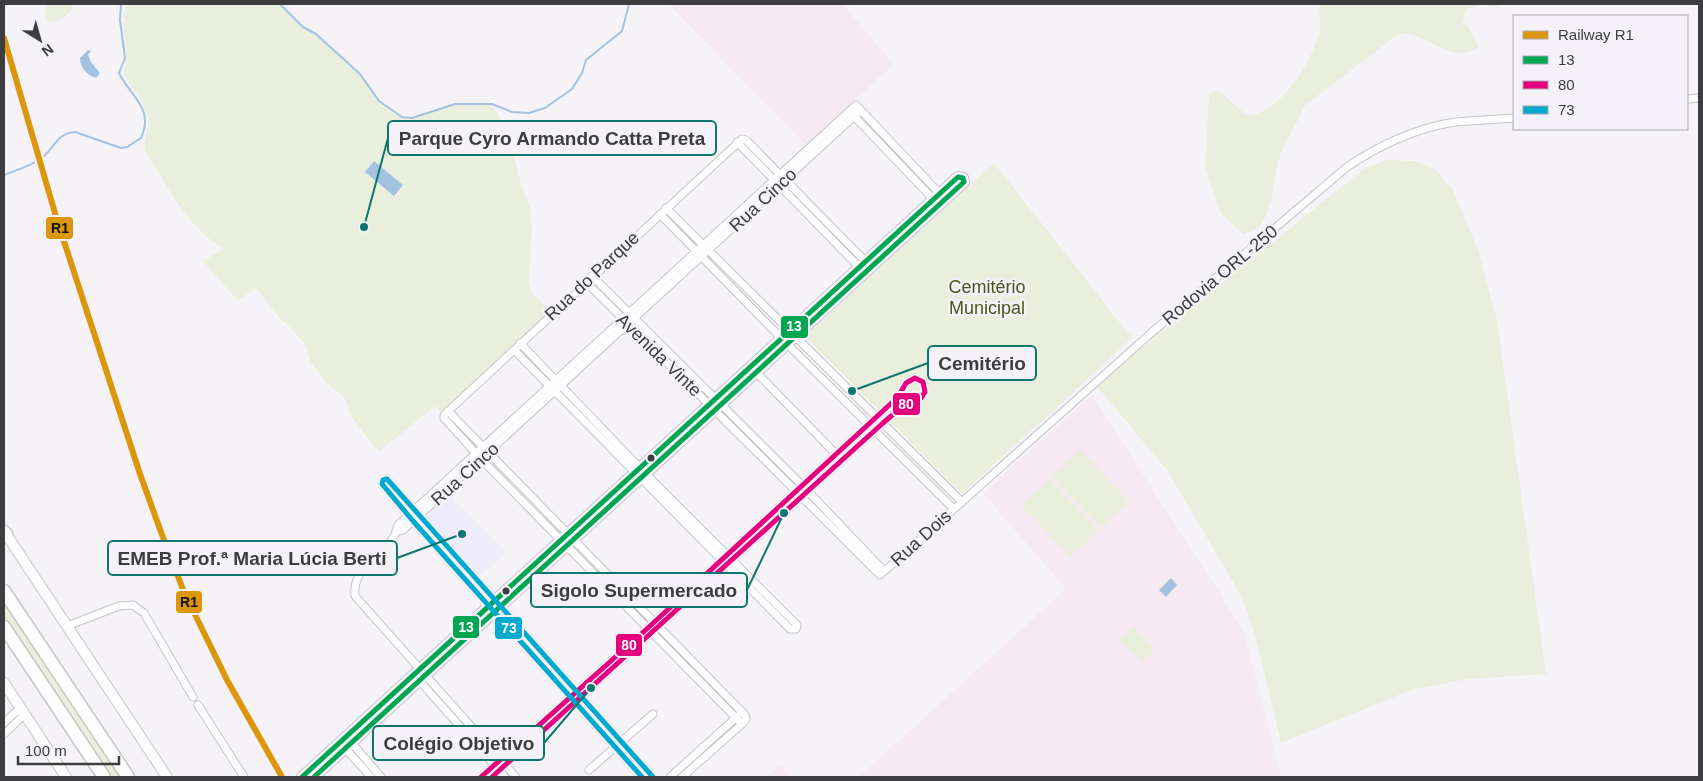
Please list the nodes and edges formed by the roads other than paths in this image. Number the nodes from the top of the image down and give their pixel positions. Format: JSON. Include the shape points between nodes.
{"nodes":[{"id":1,"x":852,"y":114,"type":"junction"},
{"id":2,"x":1513,"y":118,"type":"edge"},
{"id":3,"x":779,"y":180,"type":"junction"},
{"id":4,"x":939,"y":200,"type":"junction"},
{"id":5,"x":666,"y":208,"type":"junction"},
{"id":6,"x":660,"y":214,"type":"junction"},
{"id":7,"x":702,"y":250,"type":"junction"},
{"id":8,"x":865,"y":268,"type":"junction"},
{"id":9,"x":592,"y":276,"type":"junction"},
{"id":10,"x":586,"y":282,"type":"junction"},
{"id":11,"x":629,"y":312,"type":"junction"},
{"id":12,"x":622,"y":318,"type":"junction"},
{"id":13,"x":635,"y":318,"type":"junction"},
{"id":14,"x":628,"y":324,"type":"junction"},
{"id":15,"x":793,"y":334,"type":"junction"},
{"id":16,"x":785,"y":341,"type":"junction"},
{"id":17,"x":520,"y":343,"type":"junction"},
{"id":18,"x":514,"y":350,"type":"junction"},
{"id":19,"x":754,"y":370,"type":"junction"},
{"id":20,"x":555,"y":380,"type":"junction"},
{"id":21,"x":549,"y":386,"type":"junction"},
{"id":22,"x":560,"y":386,"type":"junction"},
{"id":23,"x":554,"y":392,"type":"junction"},
{"id":24,"x":716,"y":404,"type":"junction"},
{"id":25,"x":588,"y":414,"type":"junction"},
{"id":26,"x":877,"y":416,"type":"junction"},
{"id":27,"x":582,"y":420,"type":"junction"},
{"id":28,"x":884,"y":423,"type":"junction"},
{"id":29,"x":870,"y":424,"type":"junction"},
{"id":30,"x":876,"y":430,"type":"junction"},
{"id":31,"x":482,"y":453,"type":"junction"},
{"id":32,"x":836,"y":454,"type":"junction"},
{"id":33,"x":640,"y":474,"type":"junction"},
{"id":34,"x":799,"y":488,"type":"junction"},
{"id":35,"x":805,"y":494,"type":"junction"},
{"id":36,"x":962,"y":502,"type":"junction"},
{"id":37,"x":414,"y":509,"type":"junction"},
{"id":38,"x":954,"y":509,"type":"junction"},
{"id":39,"x":408,"y":515,"type":"junction"},
{"id":40,"x":419,"y":516,"type":"junction"},
{"id":41,"x":413,"y":521,"type":"junction"},
{"id":42,"x":397,"y":531,"type":"junction"},
{"id":43,"x":4,"y":532,"type":"edge"},
{"id":44,"x":568,"y":540,"type":"junction"},
{"id":45,"x":726,"y":560,"type":"junction"},
{"id":46,"x":882,"y":573,"type":"joint"},
{"id":47,"x":4,"y":591,"type":"edge"},
{"id":48,"x":495,"y":606,"type":"junction"},
{"id":49,"x":67,"y":626,"type":"junction"},
{"id":50,"x":4,"y":627,"type":"edge"},
{"id":51,"x":654,"y":627,"type":"junction"},
{"id":52,"x":419,"y":675,"type":"junction"},
{"id":53,"x":4,"y":683,"type":"edge"},
{"id":54,"x":580,"y":693,"type":"junction"},
{"id":55,"x":194,"y":697,"type":"dead end"},
{"id":56,"x":573,"y":699,"type":"junction"},
{"id":57,"x":198,"y":705,"type":"dead end"},
{"id":58,"x":22,"y":711,"type":"junction"},
{"id":59,"x":653,"y":714,"type":"dead end"},
{"id":60,"x":741,"y":715,"type":"junction"},
{"id":61,"x":4,"y":723,"type":"edge"},
{"id":62,"x":4,"y":734,"type":"edge"},
{"id":63,"x":621,"y":742,"type":"junction"},
{"id":64,"x":345,"y":743,"type":"junction"},
{"id":65,"x":615,"y":747,"type":"junction"},
{"id":66,"x":500,"y":765,"type":"junction"},
{"id":67,"x":589,"y":770,"type":"dead end"},
{"id":68,"x":66,"y":777,"type":"edge"},
{"id":69,"x":104,"y":777,"type":"edge"},
{"id":70,"x":128,"y":777,"type":"edge"},
{"id":71,"x":167,"y":777,"type":"edge"},
{"id":72,"x":244,"y":777,"type":"edge"},
{"id":73,"x":302,"y":777,"type":"edge"},
{"id":74,"x":314,"y":777,"type":"edge"},
{"id":75,"x":371,"y":777,"type":"edge"},
{"id":76,"x":381,"y":777,"type":"edge"},
{"id":77,"x":481,"y":777,"type":"edge"},
{"id":78,"x":492,"y":777,"type":"edge"},
{"id":79,"x":505,"y":777,"type":"edge"},
{"id":80,"x":516,"y":777,"type":"edge"},
{"id":81,"x":642,"y":777,"type":"edge"},
{"id":82,"x":653,"y":777,"type":"edge"},
{"id":83,"x":670,"y":777,"type":"edge"},
{"id":84,"x":682,"y":777,"type":"edge"}],
"edges":[{"from":1,"to":3,"type":"street","name":"Rua Cinco"},
{"from":1,"to":4,"type":"street"},
{"from":1,"to":4,"type":"street","name":"Rua Cinco","via":[[859,108]]},
{"from":2,"to":36,"type":"street","name":"Rodovia ORL-250","via":[[1432,127],[1390,141],[1362,157],[1150,334]]},
{"from":3,"to":5,"type":"street","name":"Rua do Parque","via":[[746,140],[739,141]]},
{"from":3,"to":7,"type":"street","name":"Rua Cinco"},
{"from":3,"to":8,"type":"street"},
{"from":4,"to":8,"type":"street"},
{"from":5,"to":6,"type":"street","name":"Rua do Parque"},
{"from":5,"to":7,"type":"street"},
{"from":6,"to":7,"type":"street"},
{"from":6,"to":9,"type":"street","name":"Rua do Parque"},
{"from":7,"to":11,"type":"street","name":"Rua Cinco"},
{"from":7,"to":13,"type":"street","name":"Rua Cinco"},
{"from":7,"to":15,"type":"street"},
{"from":7,"to":16,"type":"street"},
{"from":8,"to":15,"type":"street"},
{"from":9,"to":10,"type":"street","name":"Rua do Parque"},
{"from":9,"to":11,"type":"street","name":"Avenida Vinte"},
{"from":10,"to":12,"type":"street","name":"Avenida Vinte"},
{"from":10,"to":17,"type":"street","name":"Rua do Parque"},
{"from":11,"to":12,"type":"street","name":"Rua Cinco"},
{"from":11,"to":13,"type":"street","name":"Avenida Vinte"},
{"from":12,"to":14,"type":"street","name":"Avenida Vinte"},
{"from":12,"to":20,"type":"street","name":"Rua Cinco"},
{"from":13,"to":14,"type":"street","name":"Rua Cinco"},
{"from":13,"to":24,"type":"street","name":"Avenida Vinte"},
{"from":14,"to":22,"type":"street","name":"Rua Cinco"},
{"from":14,"to":24,"type":"street","name":"Avenida Vinte"},
{"from":15,"to":16,"type":"street"},
{"from":15,"to":26,"type":"street"},
{"from":16,"to":19,"type":"street"},
{"from":16,"to":29,"type":"street"},
{"from":17,"to":18,"type":"street","name":"Rua do Parque"},
{"from":17,"to":20,"type":"street"},
{"from":18,"to":21,"type":"street"},
{"from":18,"to":31,"type":"street","name":"Rua do Parque","via":[[446,413]]},
{"from":19,"to":24,"type":"street"},
{"from":19,"to":32,"type":"street"},
{"from":20,"to":21,"type":"street","name":"Rua Cinco"},
{"from":20,"to":22,"type":"street"},
{"from":21,"to":23,"type":"street"},
{"from":21,"to":31,"type":"street","name":"Rua Cinco"},
{"from":22,"to":23,"type":"street","name":"Rua Cinco"},
{"from":22,"to":25,"type":"street"},
{"from":23,"to":27,"type":"street"},
{"from":23,"to":31,"type":"street","name":"Rua Cinco"},
{"from":24,"to":33,"type":"street"},
{"from":24,"to":34,"type":"street","name":"Avenida Vinte"},
{"from":25,"to":27,"type":"street"},
{"from":25,"to":33,"type":"street"},
{"from":26,"to":28,"type":"street"},
{"from":26,"to":28,"type":"street","via":[[898,397],[908,380],[915,378],[923,382],[926,387],[923,395],[910,400]]},
{"from":26,"to":29,"type":"street"},
{"from":27,"to":33,"type":"street"},
{"from":28,"to":30,"type":"street"},
{"from":28,"to":36,"type":"street"},
{"from":29,"to":30,"type":"street"},
{"from":29,"to":32,"type":"street"},
{"from":30,"to":35,"type":"street"},
{"from":30,"to":38,"type":"street"},
{"from":31,"to":37,"type":"street","name":"Rua Cinco"},
{"from":31,"to":40,"type":"street","name":"Rua Cinco"},
{"from":31,"to":44,"type":"street"},
{"from":32,"to":34,"type":"street"},
{"from":33,"to":44,"type":"street"},
{"from":33,"to":45,"type":"street"},
{"from":34,"to":35,"type":"street","name":"Avenida Vinte"},
{"from":34,"to":45,"type":"street"},
{"from":35,"to":45,"type":"street"},
{"from":35,"to":46,"type":"street","name":"Avenida Vinte","via":[[877,574]]},
{"from":36,"to":38,"type":"street","name":"Rua Dois"},
{"from":37,"to":39,"type":"street","name":"Rua Cinco"},
{"from":37,"to":39,"type":"street","via":[[387,479],[381,482]]},
{"from":37,"to":40,"type":"street"},
{"from":38,"to":46,"type":"street","name":"Rua Dois"},
{"from":39,"to":41,"type":"street"},
{"from":39,"to":42,"type":"street","name":"Rua Cinco","via":[[398,524]]},
{"from":40,"to":41,"type":"street","name":"Rua Cinco"},
{"from":40,"to":48,"type":"street"},
{"from":41,"to":42,"type":"street","name":"Rua Cinco"},
{"from":41,"to":48,"type":"street"},
{"from":42,"to":52,"type":"street","via":[[359,573],[354,584],[355,596]]},
{"from":43,"to":49,"type":"street"},
{"from":44,"to":48,"type":"street"},
{"from":44,"to":51,"type":"street"},
{"from":45,"to":45,"type":"street","via":[[790,629],[796,629],[796,624]]},
{"from":45,"to":51,"type":"street"},
{"from":47,"to":70,"type":"highway"},
{"from":48,"to":52,"type":"street"},
{"from":48,"to":54,"type":"street"},
{"from":48,"to":56,"type":"street"},
{"from":49,"to":55,"type":"street","via":[[119,606],[133,605],[144,613]]},
{"from":49,"to":71,"type":"street"},
{"from":50,"to":69,"type":"highway"},
{"from":51,"to":54,"type":"street"},
{"from":51,"to":60,"type":"street"},
{"from":52,"to":64,"type":"street"},
{"from":52,"to":66,"type":"street"},
{"from":53,"to":58,"type":"street"},
{"from":54,"to":56,"type":"street"},
{"from":54,"to":63,"type":"street"},
{"from":56,"to":65,"type":"street"},
{"from":56,"to":66,"type":"street"},
{"from":57,"to":72,"type":"street"},
{"from":58,"to":61,"type":"street"},
{"from":58,"to":62,"type":"street"},
{"from":58,"to":68,"type":"street"},
{"from":59,"to":63,"type":"street"},
{"from":60,"to":83,"type":"street"},
{"from":60,"to":84,"type":"street","via":[[742,724]]},
{"from":63,"to":65,"type":"street"},
{"from":63,"to":82,"type":"street"},
{"from":64,"to":73,"type":"street"},
{"from":64,"to":74,"type":"street"},
{"from":64,"to":75,"type":"street"},
{"from":64,"to":76,"type":"street"},
{"from":65,"to":67,"type":"street"},
{"from":65,"to":81,"type":"street"},
{"from":66,"to":77,"type":"street"},
{"from":66,"to":78,"type":"street"},
{"from":66,"to":79,"type":"street"},
{"from":66,"to":80,"type":"street"}]}
